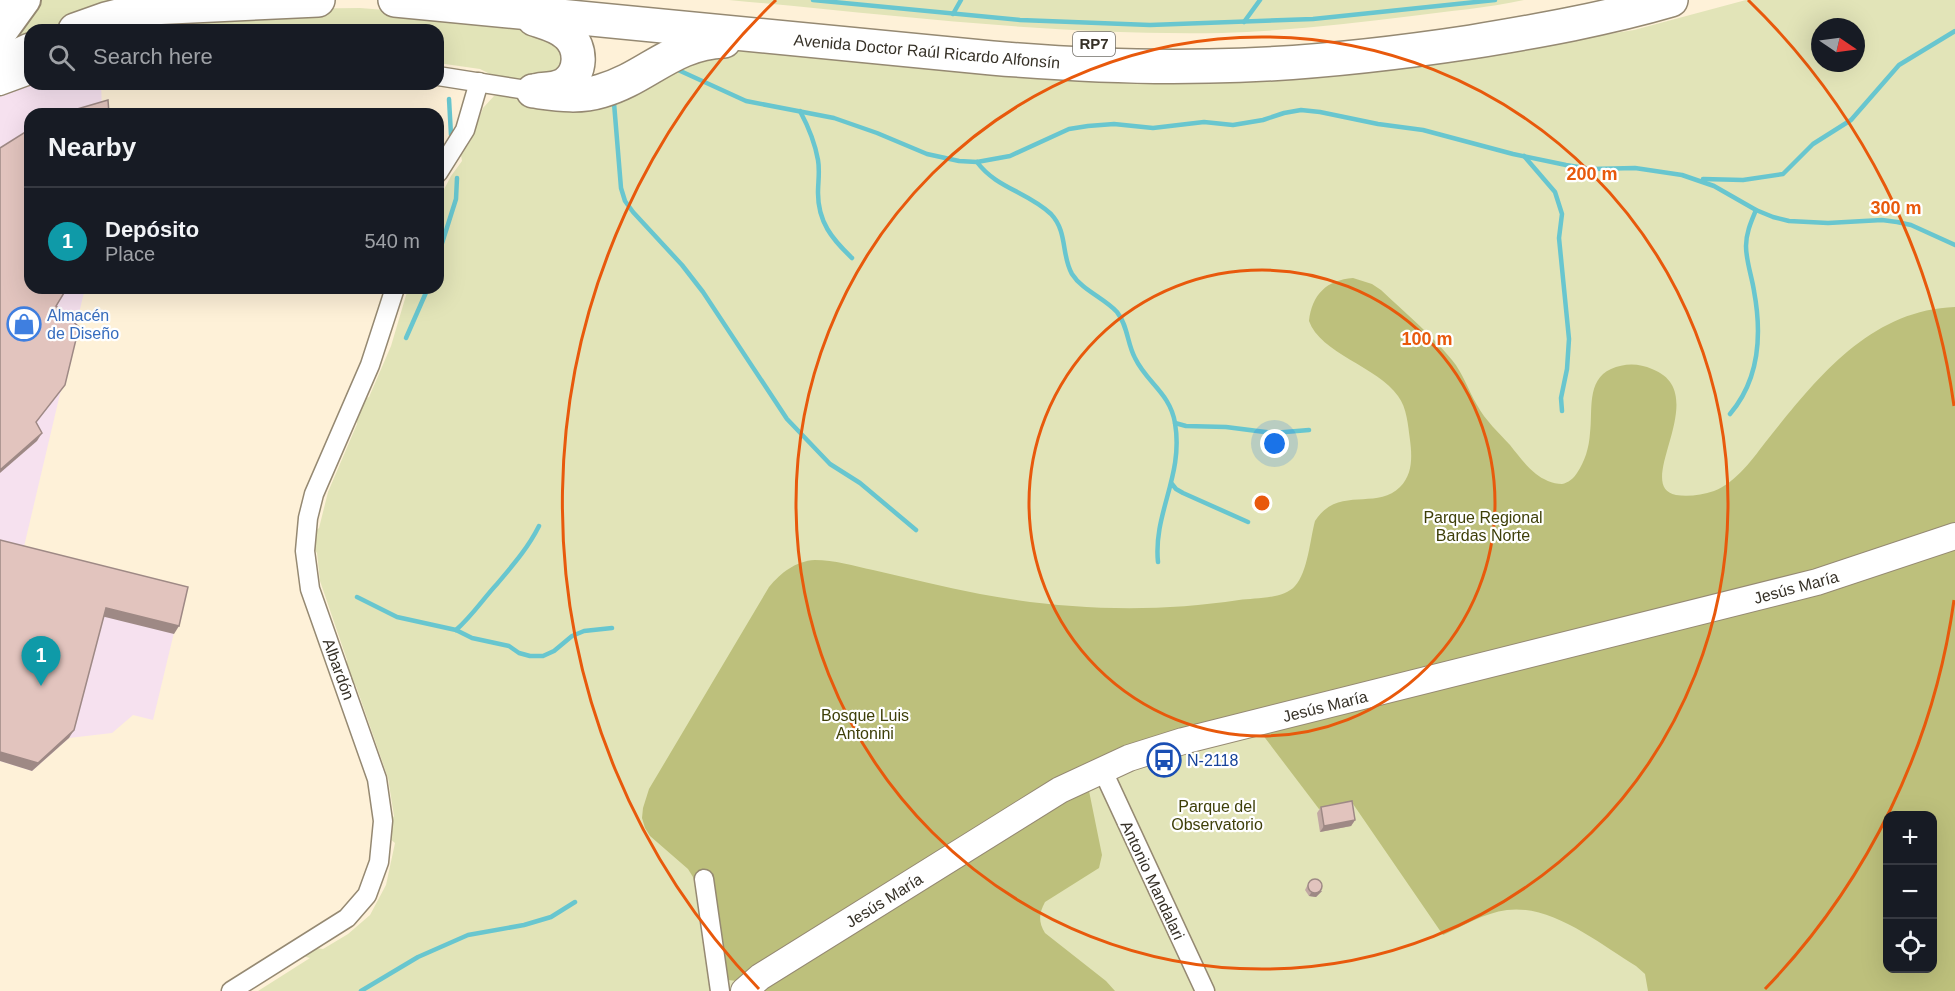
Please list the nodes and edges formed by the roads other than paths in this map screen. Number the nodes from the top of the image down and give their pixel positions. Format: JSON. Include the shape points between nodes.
{"nodes":[{"id":1,"x":26,"y":0,"type":"edge"},
{"id":2,"x":318,"y":0,"type":"edge"},
{"id":3,"x":396,"y":0,"type":"edge"},
{"id":4,"x":601,"y":0,"type":"edge"},
{"id":5,"x":1586,"y":0,"type":"edge"},
{"id":6,"x":1671,"y":0,"type":"edge"},
{"id":7,"x":499,"y":9,"type":"junction"},
{"id":8,"x":92,"y":24,"type":"edge"},
{"id":9,"x":0,"y":36,"type":"edge"},
{"id":10,"x":789,"y":38,"type":"junction"},
{"id":11,"x":24,"y":53,"type":"edge"},
{"id":12,"x":0,"y":64,"type":"edge"},
{"id":13,"x":24,"y":77,"type":"edge"},
{"id":14,"x":444,"y":77,"type":"edge"},
{"id":15,"x":479,"y":82,"type":"junction"},
{"id":16,"x":0,"y":86,"type":"edge"},
{"id":17,"x":533,"y":91,"type":"junction"},
{"id":18,"x":444,"y":163,"type":"edge"},
{"id":19,"x":393,"y":294,"type":"edge"},
{"id":20,"x":1955,"y":536,"type":"edge"},
{"id":21,"x":1102,"y":769,"type":"junction"},
{"id":22,"x":704,"y":879,"type":"dead end"},
{"id":23,"x":231,"y":991,"type":"edge"},
{"id":24,"x":720,"y":991,"type":"edge"},
{"id":25,"x":744,"y":991,"type":"edge"},
{"id":26,"x":1205,"y":991,"type":"edge"}],
"edges":[{"from":1,"to":9,"type":"main road"},
{"from":2,"to":8,"type":"highway","via":[[150,8]]},
{"from":3,"to":7,"type":"highway","name":"Avenida Doctor Raúl Ricardo Alfonsín","number":"RP7"},
{"from":4,"to":5,"type":"highway","name":"Avenida Doctor Raúl Ricardo Alfonsín","number":"RP7","via":[[981,37],[1178,45],[1287,42],[1387,33]]},
{"from":6,"to":10,"type":"highway","name":"Avenida Doctor Raúl Ricardo Alfonsín","number":"RP7","via":[[1599,18],[1460,43],[1370,55],[1211,66],[1020,61]]},
{"from":7,"to":10,"type":"highway","name":"Avenida Doctor Raúl Ricardo Alfonsín","number":"RP7"},
{"from":7,"to":17,"type":"highway","via":[[559,28],[578,50],[577,69],[565,84]]},
{"from":10,"to":17,"type":"highway","via":[[690,46],[622,83],[587,94]]},
{"from":11,"to":12,"type":"highway"},
{"from":13,"to":16,"type":"street"},
{"from":14,"to":15,"type":"street"},
{"from":15,"to":17,"type":"street"},
{"from":15,"to":18,"type":"street","via":[[465,130]]},
{"from":19,"to":23,"type":"street","name":"Albardón","via":[[370,365],[318,483],[305,540],[310,590],[377,778],[383,821],[379,862],[367,894],[347,918]]},
{"from":20,"to":21,"type":"main road","name":"Jesús María","via":[[1817,582],[1193,739]]},
{"from":21,"to":25,"type":"main road","name":"Jesús María","via":[[1040,802],[760,977]]},
{"from":21,"to":26,"type":"street","name":"Antonio Mandalari"},
{"from":22,"to":24,"type":"street"}]}
